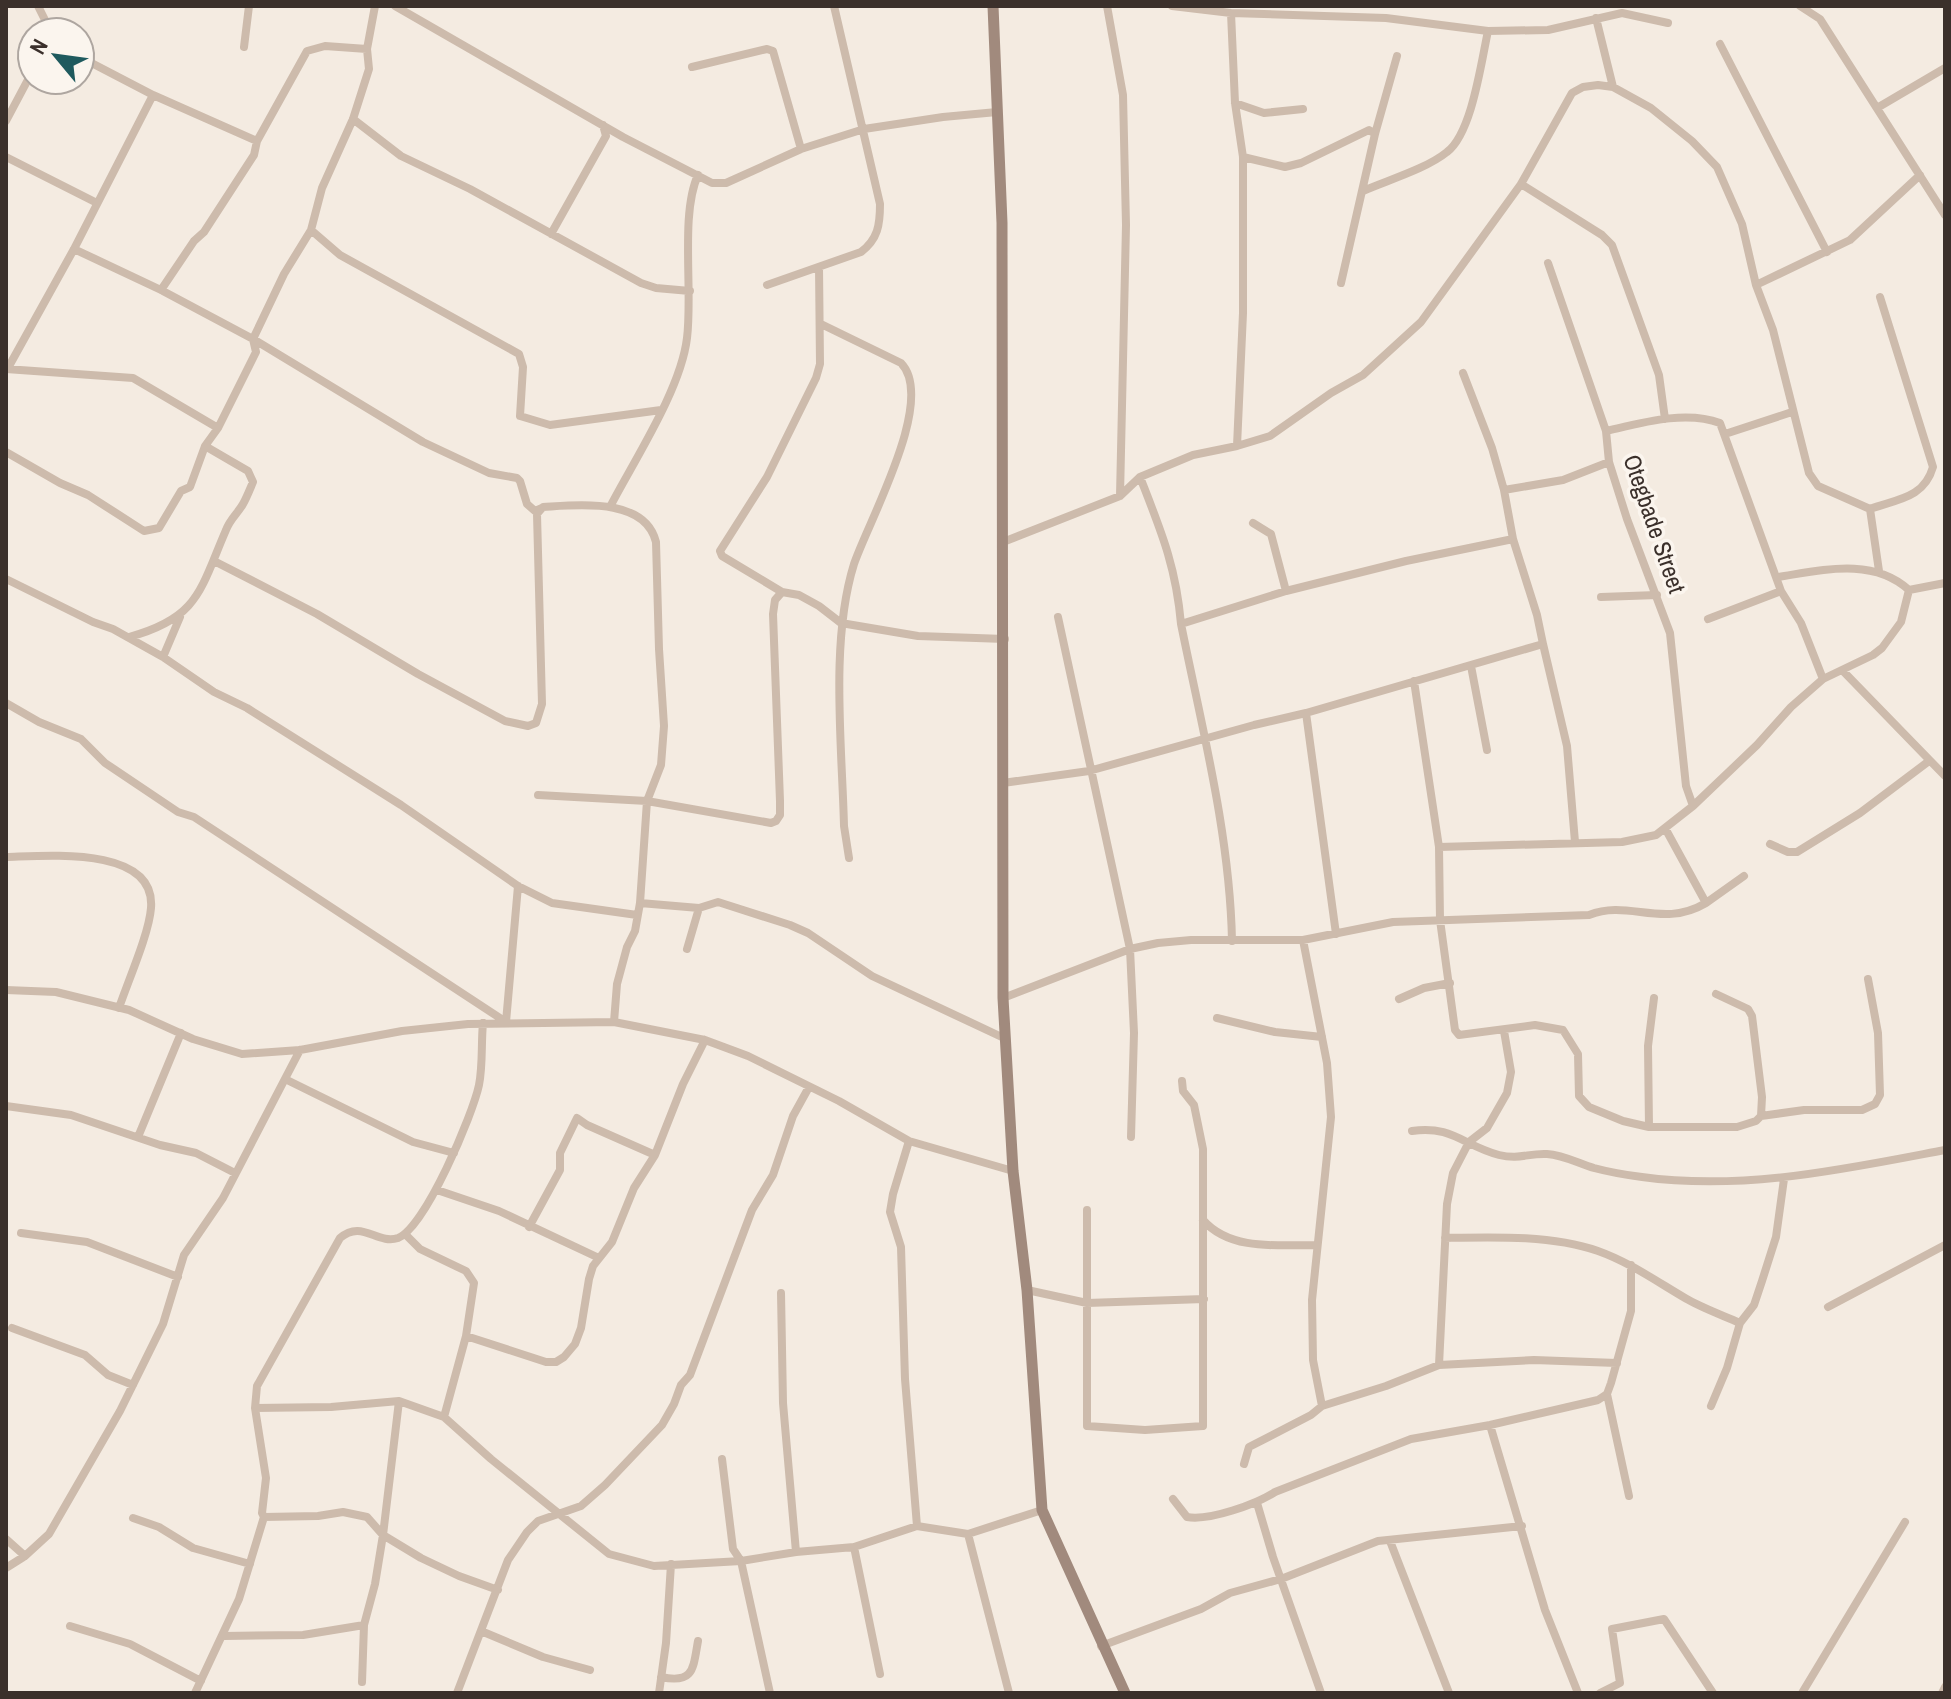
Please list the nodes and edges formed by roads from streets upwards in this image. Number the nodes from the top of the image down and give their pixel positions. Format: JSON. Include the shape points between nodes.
{"nodes":[{"id":1,"x":249,"y":6,"type":"edge"},
{"id":2,"x":375,"y":6,"type":"edge"},
{"id":3,"x":395,"y":6,"type":"edge"},
{"id":4,"x":834,"y":6,"type":"edge"},
{"id":5,"x":993,"y":6,"type":"edge"},
{"id":6,"x":1107,"y":6,"type":"edge"},
{"id":7,"x":1172,"y":6,"type":"edge"},
{"id":8,"x":1800,"y":6,"type":"edge"},
{"id":9,"x":1231,"y":13,"type":"junction"},
{"id":10,"x":1596,"y":18,"type":"junction"},
{"id":11,"x":1668,"y":23,"type":"dead end"},
{"id":12,"x":1488,"y":31,"type":"junction"},
{"id":13,"x":1720,"y":44,"type":"dead end"},
{"id":14,"x":244,"y":47,"type":"dead end"},
{"id":15,"x":367,"y":49,"type":"junction"},
{"id":16,"x":1397,"y":56,"type":"dead end"},
{"id":17,"x":96,"y":65,"type":"edge"},
{"id":18,"x":692,"y":67,"type":"dead end"},
{"id":19,"x":1945,"y":68,"type":"edge"},
{"id":20,"x":1613,"y":87,"type":"junction"},
{"id":21,"x":153,"y":95,"type":"junction"},
{"id":22,"x":19,"y":96,"type":"edge"},
{"id":23,"x":1235,"y":103,"type":"junction"},
{"id":24,"x":1877,"y":108,"type":"junction"},
{"id":25,"x":1303,"y":109,"type":"dead end"},
{"id":26,"x":997,"y":112,"type":"junction"},
{"id":27,"x":353,"y":119,"type":"junction"},
{"id":28,"x":6,"y":121,"type":"edge"},
{"id":29,"x":603,"y":123,"type":"junction"},
{"id":30,"x":864,"y":129,"type":"junction"},
{"id":31,"x":1375,"y":134,"type":"junction"},
{"id":32,"x":257,"y":141,"type":"junction"},
{"id":33,"x":801,"y":149,"type":"junction"},
{"id":34,"x":6,"y":157,"type":"edge"},
{"id":35,"x":1243,"y":157,"type":"junction"},
{"id":36,"x":698,"y":175,"type":"junction"},
{"id":37,"x":1920,"y":175,"type":"junction"},
{"id":38,"x":1521,"y":184,"type":"junction"},
{"id":39,"x":1363,"y":191,"type":"junction"},
{"id":40,"x":97,"y":203,"type":"junction"},
{"id":41,"x":1945,"y":215,"type":"edge"},
{"id":42,"x":311,"y":230,"type":"junction"},
{"id":43,"x":551,"y":234,"type":"junction"},
{"id":44,"x":74,"y":249,"type":"junction"},
{"id":45,"x":1827,"y":252,"type":"junction"},
{"id":46,"x":1548,"y":263,"type":"dead end"},
{"id":47,"x":819,"y":267,"type":"junction"},
{"id":48,"x":1341,"y":283,"type":"dead end"},
{"id":49,"x":767,"y":285,"type":"dead end"},
{"id":50,"x":1756,"y":285,"type":"junction"},
{"id":51,"x":161,"y":290,"type":"junction"},
{"id":52,"x":690,"y":291,"type":"junction"},
{"id":53,"x":1880,"y":297,"type":"dead end"},
{"id":54,"x":821,"y":324,"type":"junction"},
{"id":55,"x":253,"y":339,"type":"junction"},
{"id":56,"x":7,"y":369,"type":"edge"},
{"id":57,"x":1463,"y":373,"type":"dead end"},
{"id":58,"x":661,"y":410,"type":"junction"},
{"id":59,"x":1792,"y":412,"type":"junction"},
{"id":60,"x":1665,"y":419,"type":"junction"},
{"id":61,"x":218,"y":428,"type":"junction"},
{"id":62,"x":1606,"y":431,"type":"junction"},
{"id":63,"x":1725,"y":434,"type":"junction"},
{"id":64,"x":205,"y":446,"type":"junction"},
{"id":65,"x":1237,"y":446,"type":"junction"},
{"id":66,"x":6,"y":452,"type":"edge"},
{"id":67,"x":1609,"y":462,"type":"junction"},
{"id":68,"x":1140,"y":477,"type":"junction"},
{"id":69,"x":1504,"y":490,"type":"junction"},
{"id":70,"x":1120,"y":496,"type":"junction"},
{"id":71,"x":611,"y":505,"type":"junction"},
{"id":72,"x":543,"y":507,"type":"junction"},
{"id":73,"x":1870,"y":509,"type":"junction"},
{"id":74,"x":1253,"y":523,"type":"dead end"},
{"id":75,"x":1513,"y":539,"type":"junction"},
{"id":76,"x":1003,"y":542,"type":"junction"},
{"id":77,"x":214,"y":561,"type":"junction"},
{"id":78,"x":1879,"y":571,"type":"junction"},
{"id":79,"x":1778,"y":577,"type":"junction"},
{"id":80,"x":6,"y":579,"type":"edge"},
{"id":81,"x":1945,"y":583,"type":"edge"},
{"id":82,"x":1909,"y":590,"type":"junction"},
{"id":83,"x":1286,"y":591,"type":"junction"},
{"id":84,"x":1781,"y":591,"type":"junction"},
{"id":85,"x":782,"y":592,"type":"junction"},
{"id":86,"x":1657,"y":595,"type":"junction"},
{"id":87,"x":1601,"y":597,"type":"dead end"},
{"id":88,"x":184,"y":609,"type":"junction"},
{"id":89,"x":1058,"y":617,"type":"dead end"},
{"id":90,"x":1708,"y":619,"type":"dead end"},
{"id":91,"x":841,"y":623,"type":"junction"},
{"id":92,"x":1181,"y":624,"type":"junction"},
{"id":93,"x":128,"y":637,"type":"junction"},
{"id":94,"x":1005,"y":639,"type":"junction"},
{"id":95,"x":1543,"y":644,"type":"junction"},
{"id":96,"x":163,"y":657,"type":"junction"},
{"id":97,"x":1471,"y":666,"type":"junction"},
{"id":98,"x":1843,"y":671,"type":"junction"},
{"id":99,"x":1823,"y":679,"type":"junction"},
{"id":100,"x":1414,"y":681,"type":"junction"},
{"id":101,"x":6,"y":703,"type":"edge"},
{"id":102,"x":1306,"y":713,"type":"junction"},
{"id":103,"x":1204,"y":739,"type":"junction"},
{"id":104,"x":1487,"y":750,"type":"dead end"},
{"id":105,"x":1929,"y":761,"type":"junction"},
{"id":106,"x":1089,"y":771,"type":"junction"},
{"id":107,"x":1945,"y":776,"type":"edge"},
{"id":108,"x":1003,"y":783,"type":"junction"},
{"id":109,"x":538,"y":795,"type":"dead end"},
{"id":110,"x":647,"y":801,"type":"junction"},
{"id":111,"x":1693,"y":806,"type":"junction"},
{"id":112,"x":1665,"y":828,"type":"junction"},
{"id":113,"x":1575,"y":842,"type":"junction"},
{"id":114,"x":1770,"y":844,"type":"dead end"},
{"id":115,"x":1439,"y":847,"type":"junction"},
{"id":116,"x":6,"y":857,"type":"edge"},
{"id":117,"x":849,"y":858,"type":"dead end"},
{"id":118,"x":1744,"y":876,"type":"dead end"},
{"id":119,"x":518,"y":886,"type":"junction"},
{"id":120,"x":640,"y":903,"type":"junction"},
{"id":121,"x":1706,"y":903,"type":"junction"},
{"id":122,"x":699,"y":908,"type":"junction"},
{"id":123,"x":637,"y":915,"type":"junction"},
{"id":124,"x":1440,"y":920,"type":"junction"},
{"id":125,"x":1336,"y":934,"type":"junction"},
{"id":126,"x":1303,"y":940,"type":"junction"},
{"id":127,"x":1232,"y":941,"type":"junction"},
{"id":128,"x":687,"y":949,"type":"dead end"},
{"id":129,"x":1130,"y":949,"type":"junction"},
{"id":130,"x":1868,"y":979,"type":"dead end"},
{"id":131,"x":1450,"y":983,"type":"junction"},
{"id":132,"x":6,"y":990,"type":"edge"},
{"id":133,"x":1716,"y":994,"type":"dead end"},
{"id":134,"x":1003,"y":998,"type":"junction"},
{"id":135,"x":1654,"y":998,"type":"dead end"},
{"id":136,"x":1399,"y":999,"type":"dead end"},
{"id":137,"x":119,"y":1008,"type":"junction"},
{"id":138,"x":1217,"y":1018,"type":"dead end"},
{"id":139,"x":506,"y":1022,"type":"junction"},
{"id":140,"x":614,"y":1022,"type":"junction"},
{"id":141,"x":483,"y":1023,"type":"junction"},
{"id":142,"x":1504,"y":1031,"type":"junction"},
{"id":143,"x":181,"y":1033,"type":"junction"},
{"id":144,"x":1322,"y":1037,"type":"junction"},
{"id":145,"x":1006,"y":1039,"type":"junction"},
{"id":146,"x":705,"y":1040,"type":"junction"},
{"id":147,"x":300,"y":1050,"type":"junction"},
{"id":148,"x":285,"y":1079,"type":"junction"},
{"id":149,"x":1182,"y":1081,"type":"dead end"},
{"id":150,"x":809,"y":1087,"type":"junction"},
{"id":151,"x":6,"y":1106,"type":"edge"},
{"id":152,"x":1761,"y":1116,"type":"junction"},
{"id":153,"x":1649,"y":1127,"type":"junction"},
{"id":154,"x":1412,"y":1131,"type":"dead end"},
{"id":155,"x":138,"y":1137,"type":"junction"},
{"id":156,"x":1131,"y":1137,"type":"dead end"},
{"id":157,"x":909,"y":1141,"type":"junction"},
{"id":158,"x":1469,"y":1142,"type":"junction"},
{"id":159,"x":1945,"y":1150,"type":"edge"},
{"id":160,"x":454,"y":1153,"type":"junction"},
{"id":161,"x":655,"y":1155,"type":"junction"},
{"id":162,"x":1013,"y":1171,"type":"junction"},
{"id":163,"x":235,"y":1173,"type":"junction"},
{"id":164,"x":1784,"y":1179,"type":"junction"},
{"id":165,"x":437,"y":1190,"type":"junction"},
{"id":166,"x":1087,"y":1210,"type":"dead end"},
{"id":167,"x":1203,"y":1220,"type":"junction"},
{"id":168,"x":529,"y":1227,"type":"junction"},
{"id":169,"x":21,"y":1233,"type":"dead end"},
{"id":170,"x":405,"y":1234,"type":"junction"},
{"id":171,"x":1445,"y":1238,"type":"junction"},
{"id":172,"x":1316,"y":1245,"type":"junction"},
{"id":173,"x":1945,"y":1245,"type":"edge"},
{"id":174,"x":599,"y":1258,"type":"junction"},
{"id":175,"x":1631,"y":1265,"type":"junction"},
{"id":176,"x":178,"y":1277,"type":"junction"},
{"id":177,"x":1027,"y":1290,"type":"junction"},
{"id":178,"x":781,"y":1293,"type":"dead end"},
{"id":179,"x":1204,"y":1299,"type":"junction"},
{"id":180,"x":1087,"y":1303,"type":"junction"},
{"id":181,"x":1828,"y":1307,"type":"dead end"},
{"id":182,"x":1740,"y":1323,"type":"junction"},
{"id":183,"x":12,"y":1328,"type":"dead end"},
{"id":184,"x":466,"y":1336,"type":"junction"},
{"id":185,"x":1617,"y":1363,"type":"junction"},
{"id":186,"x":1439,"y":1365,"type":"junction"},
{"id":187,"x":133,"y":1385,"type":"junction"},
{"id":188,"x":1607,"y":1394,"type":"junction"},
{"id":189,"x":399,"y":1401,"type":"junction"},
{"id":190,"x":1322,"y":1406,"type":"junction"},
{"id":191,"x":1711,"y":1406,"type":"dead end"},
{"id":192,"x":255,"y":1408,"type":"junction"},
{"id":193,"x":444,"y":1417,"type":"junction"},
{"id":194,"x":1490,"y":1425,"type":"junction"},
{"id":195,"x":722,"y":1459,"type":"dead end"},
{"id":196,"x":1244,"y":1464,"type":"dead end"},
{"id":197,"x":1629,"y":1496,"type":"dead end"},
{"id":198,"x":1173,"y":1499,"type":"dead end"},
{"id":199,"x":1257,"y":1503,"type":"junction"},
{"id":200,"x":1042,"y":1510,"type":"junction"},
{"id":201,"x":559,"y":1514,"type":"junction"},
{"id":202,"x":264,"y":1517,"type":"junction"},
{"id":203,"x":133,"y":1518,"type":"dead end"},
{"id":204,"x":1905,"y":1522,"type":"dead end"},
{"id":205,"x":917,"y":1526,"type":"junction"},
{"id":206,"x":1522,"y":1526,"type":"junction"},
{"id":207,"x":968,"y":1534,"type":"junction"},
{"id":208,"x":383,"y":1535,"type":"junction"},
{"id":209,"x":6,"y":1539,"type":"edge"},
{"id":210,"x":1390,"y":1541,"type":"junction"},
{"id":211,"x":854,"y":1547,"type":"junction"},
{"id":212,"x":796,"y":1552,"type":"junction"},
{"id":213,"x":25,"y":1556,"type":"junction"},
{"id":214,"x":741,"y":1561,"type":"junction"},
{"id":215,"x":250,"y":1564,"type":"junction"},
{"id":216,"x":671,"y":1564,"type":"junction"},
{"id":217,"x":6,"y":1568,"type":"edge"},
{"id":218,"x":1281,"y":1579,"type":"junction"},
{"id":219,"x":498,"y":1590,"type":"junction"},
{"id":220,"x":364,"y":1625,"type":"junction"},
{"id":221,"x":70,"y":1626,"type":"dead end"},
{"id":222,"x":481,"y":1631,"type":"junction"},
{"id":223,"x":224,"y":1636,"type":"junction"},
{"id":224,"x":698,"y":1641,"type":"dead end"},
{"id":225,"x":1101,"y":1646,"type":"junction"},
{"id":226,"x":590,"y":1670,"type":"dead end"},
{"id":227,"x":880,"y":1674,"type":"dead end"},
{"id":228,"x":661,"y":1677,"type":"junction"},
{"id":229,"x":201,"y":1681,"type":"junction"},
{"id":230,"x":362,"y":1682,"type":"dead end"},
{"id":231,"x":1945,"y":1687,"type":"edge"},
{"id":232,"x":195,"y":1693,"type":"edge"},
{"id":233,"x":457,"y":1693,"type":"edge"},
{"id":234,"x":659,"y":1693,"type":"edge"},
{"id":235,"x":770,"y":1693,"type":"edge"},
{"id":236,"x":1009,"y":1693,"type":"edge"},
{"id":237,"x":1125,"y":1693,"type":"edge"},
{"id":238,"x":1321,"y":1693,"type":"edge"},
{"id":239,"x":1449,"y":1693,"type":"edge"},
{"id":240,"x":1578,"y":1693,"type":"edge"},
{"id":241,"x":1600,"y":1693,"type":"edge"},
{"id":242,"x":1713,"y":1693,"type":"edge"},
{"id":243,"x":1802,"y":1693,"type":"edge"},
{"id":244,"x":1942,"y":1693,"type":"edge"}],
"edges":[{"from":1,"to":14,"type":"street"},
{"from":2,"to":15,"type":"street"},
{"from":3,"to":29,"type":"street"},
{"from":4,"to":30,"type":"street"},
{"from":5,"to":26,"type":"street"},
{"from":6,"to":70,"type":"street","via":[[1124,124]]},
{"from":7,"to":9,"type":"street"},
{"from":8,"to":24,"type":"street","via":[[1820,19]]},
{"from":9,"to":12,"type":"street","via":[[1386,18]]},
{"from":9,"to":23,"type":"street"},
{"from":10,"to":11,"type":"street","via":[[1631,13]]},
{"from":10,"to":12,"type":"street","via":[[1548,30]]},
{"from":10,"to":20,"type":"street"},
{"from":12,"to":39,"type":"street","via":[[1465,129],[1454,146]]},
{"from":13,"to":45,"type":"street"},
{"from":15,"to":27,"type":"street","via":[[369,69]]},
{"from":15,"to":32,"type":"street","via":[[325,46],[307,51]]},
{"from":16,"to":31,"type":"street"},
{"from":17,"to":21,"type":"street"},
{"from":18,"to":33,"type":"street","via":[[773,51]]},
{"from":19,"to":24,"type":"street"},
{"from":20,"to":38,"type":"street","via":[[1583,87],[1572,93]]},
{"from":20,"to":50,"type":"street","via":[[1651,108],[1717,167],[1742,224]]},
{"from":21,"to":32,"type":"street"},
{"from":21,"to":40,"type":"street"},
{"from":22,"to":28,"type":"street"},
{"from":23,"to":25,"type":"street","via":[[1264,113]]},
{"from":23,"to":35,"type":"street"},
{"from":24,"to":37,"type":"street"},
{"from":26,"to":30,"type":"street"},
{"from":26,"to":76,"type":"street"},
{"from":27,"to":42,"type":"street","via":[[322,188]]},
{"from":27,"to":43,"type":"street","via":[[401,156]]},
{"from":29,"to":36,"type":"street"},
{"from":29,"to":43,"type":"street","via":[[606,136]]},
{"from":30,"to":33,"type":"street"},
{"from":30,"to":47,"type":"street","via":[[880,204],[878,230],[861,252]]},
{"from":31,"to":35,"type":"street","via":[[1369,130],[1285,167]]},
{"from":31,"to":39,"type":"street"},
{"from":32,"to":51,"type":"street","via":[[254,155],[220,209]]},
{"from":33,"to":36,"type":"street","via":[[726,183]]},
{"from":34,"to":40,"type":"street"},
{"from":35,"to":65,"type":"street"},
{"from":36,"to":52,"type":"street","via":[[689,199]]},
{"from":37,"to":41,"type":"street"},
{"from":37,"to":45,"type":"street","via":[[1862,231]]},
{"from":38,"to":60,"type":"street","via":[[1612,245],[1659,375]]},
{"from":38,"to":65,"type":"street","via":[[1421,322],[1394,347],[1363,375],[1270,436]]},
{"from":39,"to":48,"type":"street"},
{"from":40,"to":44,"type":"street"},
{"from":42,"to":55,"type":"street"},
{"from":42,"to":58,"type":"street","via":[[340,255],[519,354],[520,416],[550,425]]},
{"from":43,"to":52,"type":"street","via":[[649,286]]},
{"from":44,"to":51,"type":"street"},
{"from":44,"to":56,"type":"street"},
{"from":45,"to":50,"type":"street"},
{"from":46,"to":62,"type":"street","name":"Otegbade Street"},
{"from":47,"to":49,"type":"street"},
{"from":47,"to":54,"type":"street"},
{"from":50,"to":59,"type":"street","via":[[1773,330]]},
{"from":51,"to":55,"type":"street"},
{"from":52,"to":58,"type":"street","via":[[687,341]]},
{"from":53,"to":73,"type":"street","via":[[1933,467],[1920,491]]},
{"from":54,"to":85,"type":"street","via":[[820,364],[810,392],[767,477],[720,551]]},
{"from":54,"to":91,"type":"street","via":[[901,363],[911,382],[903,443],[854,564]]},
{"from":55,"to":61,"type":"street","via":[[256,352]]},
{"from":55,"to":72,"type":"street","via":[[423,442],[489,473],[517,478],[530,508]]},
{"from":56,"to":61,"type":"street","via":[[133,378]]},
{"from":57,"to":69,"type":"street"},
{"from":58,"to":71,"type":"street"},
{"from":59,"to":63,"type":"street"},
{"from":59,"to":73,"type":"street","via":[[1813,482]]},
{"from":60,"to":62,"type":"street"},
{"from":60,"to":63,"type":"street","via":[[1710,419],[1720,423]]},
{"from":61,"to":64,"type":"street"},
{"from":62,"to":67,"type":"street","name":"Otegbade Street"},
{"from":63,"to":79,"type":"street"},
{"from":64,"to":66,"type":"street","via":[[190,487],[181,491],[159,528],[150,532]]},
{"from":64,"to":77,"type":"street","via":[[253,479]]},
{"from":65,"to":68,"type":"street","via":[[1193,455]]},
{"from":67,"to":69,"type":"street","via":[[1563,480]]},
{"from":67,"to":86,"type":"street","name":"Otegbade Street"},
{"from":68,"to":70,"type":"street"},
{"from":68,"to":92,"type":"street","via":[[1169,551]]},
{"from":69,"to":75,"type":"street"},
{"from":70,"to":76,"type":"street"},
{"from":71,"to":72,"type":"street"},
{"from":71,"to":110,"type":"street","via":[[647,525],[656,542],[664,726],[661,765]]},
{"from":72,"to":77,"type":"street","via":[[536,521],[542,704],[536,723],[528,726],[505,721]]},
{"from":73,"to":78,"type":"street"},
{"from":74,"to":83,"type":"street","via":[[1271,534]]},
{"from":75,"to":83,"type":"street"},
{"from":75,"to":95,"type":"street"},
{"from":76,"to":94,"type":"street"},
{"from":77,"to":88,"type":"street"},
{"from":78,"to":79,"type":"street","via":[[1833,569]]},
{"from":78,"to":82,"type":"street"},
{"from":79,"to":84,"type":"street"},
{"from":80,"to":93,"type":"street"},
{"from":81,"to":82,"type":"street"},
{"from":82,"to":98,"type":"street","via":[[1901,622],[1882,648]]},
{"from":83,"to":92,"type":"street"},
{"from":84,"to":90,"type":"street"},
{"from":84,"to":99,"type":"street","via":[[1801,623]]},
{"from":85,"to":91,"type":"street","via":[[799,595]]},
{"from":85,"to":110,"type":"street","via":[[774,605],[780,815],[771,823]]},
{"from":86,"to":87,"type":"street"},
{"from":86,"to":111,"type":"street","name":"Otegbade Street","via":[[1670,633],[1686,786]]},
{"from":88,"to":93,"type":"street","via":[[169,623]]},
{"from":88,"to":96,"type":"street"},
{"from":89,"to":106,"type":"street"},
{"from":91,"to":94,"type":"street","via":[[918,636]]},
{"from":91,"to":117,"type":"street"},
{"from":92,"to":103,"type":"street"},
{"from":93,"to":96,"type":"street"},
{"from":94,"to":108,"type":"street"},
{"from":95,"to":97,"type":"street"},
{"from":95,"to":113,"type":"street","via":[[1567,746]]},
{"from":96,"to":119,"type":"street","via":[[401,805]]},
{"from":97,"to":100,"type":"street"},
{"from":97,"to":104,"type":"street"},
{"from":98,"to":99,"type":"street"},
{"from":98,"to":105,"type":"street"},
{"from":99,"to":111,"type":"street"},
{"from":100,"to":102,"type":"street"},
{"from":100,"to":115,"type":"street"},
{"from":101,"to":139,"type":"street","via":[[81,739],[105,763],[178,812],[194,817]]},
{"from":102,"to":103,"type":"street"},
{"from":102,"to":125,"type":"street"},
{"from":103,"to":106,"type":"street"},
{"from":103,"to":127,"type":"street","via":[[1228,872]]},
{"from":105,"to":107,"type":"street"},
{"from":105,"to":114,"type":"street","via":[[1797,852]]},
{"from":106,"to":108,"type":"street"},
{"from":106,"to":129,"type":"street"},
{"from":108,"to":134,"type":"street"},
{"from":109,"to":110,"type":"street"},
{"from":110,"to":120,"type":"street"},
{"from":111,"to":112,"type":"street"},
{"from":112,"to":113,"type":"street","via":[[1633,840]]},
{"from":112,"to":121,"type":"street"},
{"from":113,"to":115,"type":"street"},
{"from":115,"to":124,"type":"street"},
{"from":116,"to":137,"type":"street","via":[[96,858],[122,865],[146,884],[150,914]]},
{"from":118,"to":121,"type":"street"},
{"from":119,"to":123,"type":"street","via":[[552,903]]},
{"from":119,"to":139,"type":"street"},
{"from":120,"to":122,"type":"street"},
{"from":120,"to":123,"type":"street"},
{"from":121,"to":124,"type":"street","via":[[1670,916],[1602,910],[1589,915]]},
{"from":122,"to":128,"type":"street"},
{"from":122,"to":145,"type":"street","via":[[718,902],[790,925],[872,976]]},
{"from":123,"to":140,"type":"street","via":[[617,984]]},
{"from":124,"to":125,"type":"street","via":[[1393,922]]},
{"from":124,"to":131,"type":"street"},
{"from":125,"to":126,"type":"street"},
{"from":126,"to":127,"type":"street"},
{"from":126,"to":144,"type":"street"},
{"from":127,"to":129,"type":"street","via":[[1191,940]]},
{"from":129,"to":134,"type":"street"},
{"from":129,"to":156,"type":"street"},
{"from":130,"to":152,"type":"street","via":[[1878,1033],[1880,1095],[1875,1104],[1862,1110]]},
{"from":131,"to":136,"type":"street"},
{"from":131,"to":142,"type":"street","via":[[1459,1035]]},
{"from":132,"to":137,"type":"street","via":[[56,992]]},
{"from":133,"to":152,"type":"street","via":[[1751,1011]]},
{"from":134,"to":145,"type":"street"},
{"from":135,"to":153,"type":"street","via":[[1648,1046]]},
{"from":137,"to":143,"type":"street"},
{"from":138,"to":144,"type":"street"},
{"from":139,"to":140,"type":"street"},
{"from":139,"to":141,"type":"street"},
{"from":140,"to":146,"type":"street"},
{"from":141,"to":147,"type":"street"},
{"from":141,"to":160,"type":"street","via":[[479,1085]]},
{"from":142,"to":153,"type":"street","via":[[1535,1025],[1563,1030],[1578,1054],[1582,1102]]},
{"from":142,"to":158,"type":"street","via":[[1511,1072],[1507,1093],[1487,1128]]},
{"from":143,"to":147,"type":"street","via":[[242,1054]]},
{"from":143,"to":155,"type":"street"},
{"from":144,"to":172,"type":"street","via":[[1331,1117]]},
{"from":145,"to":162,"type":"street"},
{"from":146,"to":150,"type":"street"},
{"from":146,"to":161,"type":"street"},
{"from":147,"to":148,"type":"street"},
{"from":148,"to":160,"type":"street","via":[[413,1142]]},
{"from":148,"to":163,"type":"street"},
{"from":149,"to":167,"type":"street","via":[[1194,1105],[1203,1149]]},
{"from":150,"to":157,"type":"street"},
{"from":150,"to":201,"type":"street","via":[[773,1175],[752,1210],[690,1375],[662,1425],[581,1506]]},
{"from":151,"to":155,"type":"street","via":[[71,1115]]},
{"from":152,"to":153,"type":"street","via":[[1745,1126]]},
{"from":154,"to":158,"type":"street","via":[[1448,1132]]},
{"from":155,"to":163,"type":"street","via":[[196,1153]]},
{"from":157,"to":162,"type":"street"},
{"from":157,"to":205,"type":"street","via":[[890,1212],[901,1247]]},
{"from":158,"to":164,"type":"street","via":[[1494,1154],[1548,1154],[1643,1177]]},
{"from":158,"to":171,"type":"street","via":[[1453,1173]]},
{"from":159,"to":164,"type":"street"},
{"from":160,"to":165,"type":"street"},
{"from":161,"to":168,"type":"street","via":[[577,1118],[560,1153],[560,1170]]},
{"from":161,"to":174,"type":"street"},
{"from":162,"to":177,"type":"street"},
{"from":163,"to":176,"type":"street","via":[[212,1218],[184,1255]]},
{"from":164,"to":182,"type":"street","via":[[1776,1237],[1754,1305]]},
{"from":165,"to":168,"type":"street"},
{"from":165,"to":170,"type":"street"},
{"from":166,"to":180,"type":"street"},
{"from":167,"to":172,"type":"street","via":[[1232,1241]]},
{"from":167,"to":179,"type":"street"},
{"from":168,"to":174,"type":"street"},
{"from":169,"to":176,"type":"street","via":[[87,1242]]},
{"from":170,"to":184,"type":"street","via":[[420,1249],[471,1276],[474,1291]]},
{"from":170,"to":192,"type":"street","via":[[387,1239],[348,1231],[340,1238],[257,1386]]},
{"from":171,"to":175,"type":"street","via":[[1566,1243]]},
{"from":171,"to":186,"type":"street"},
{"from":172,"to":190,"type":"street","via":[[1313,1360]]},
{"from":173,"to":181,"type":"street"},
{"from":174,"to":184,"type":"street","via":[[575,1344],[556,1362]]},
{"from":175,"to":182,"type":"street","via":[[1686,1299]]},
{"from":175,"to":185,"type":"street","via":[[1631,1311]]},
{"from":176,"to":187,"type":"street","via":[[163,1324]]},
{"from":177,"to":180,"type":"street"},
{"from":177,"to":200,"type":"street"},
{"from":178,"to":212,"type":"street","via":[[783,1403]]},
{"from":179,"to":180,"type":"street"},
{"from":179,"to":180,"type":"street","via":[[1203,1426],[1145,1430],[1087,1426]]},
{"from":182,"to":191,"type":"street"},
{"from":183,"to":187,"type":"street","via":[[85,1355],[108,1375]]},
{"from":184,"to":193,"type":"street"},
{"from":185,"to":186,"type":"street"},
{"from":185,"to":188,"type":"street"},
{"from":186,"to":190,"type":"street"},
{"from":187,"to":213,"type":"street","via":[[49,1534]]},
{"from":188,"to":194,"type":"street"},
{"from":188,"to":197,"type":"street"},
{"from":189,"to":192,"type":"street"},
{"from":189,"to":193,"type":"street"},
{"from":189,"to":208,"type":"street"},
{"from":190,"to":196,"type":"street","via":[[1249,1447]]},
{"from":192,"to":202,"type":"street","via":[[265,1466]]},
{"from":193,"to":201,"type":"street"},
{"from":194,"to":199,"type":"street","via":[[1411,1439]]},
{"from":194,"to":206,"type":"street"},
{"from":195,"to":214,"type":"street","via":[[733,1549]]},
{"from":198,"to":199,"type":"street","via":[[1193,1518]]},
{"from":199,"to":218,"type":"street"},
{"from":200,"to":207,"type":"street"},
{"from":200,"to":225,"type":"street"},
{"from":201,"to":216,"type":"street","via":[[609,1554],[654,1566]]},
{"from":201,"to":219,"type":"street","via":[[538,1521],[527,1532],[508,1560]]},
{"from":202,"to":208,"type":"street","via":[[343,1512],[367,1517]]},
{"from":202,"to":215,"type":"street"},
{"from":203,"to":215,"type":"street","via":[[193,1548]]},
{"from":204,"to":243,"type":"street"},
{"from":205,"to":207,"type":"street"},
{"from":205,"to":211,"type":"street"},
{"from":206,"to":210,"type":"street"},
{"from":206,"to":240,"type":"street","via":[[1545,1610]]},
{"from":207,"to":236,"type":"street"},
{"from":208,"to":219,"type":"street","via":[[446,1570]]},
{"from":208,"to":220,"type":"street"},
{"from":209,"to":213,"type":"street"},
{"from":210,"to":218,"type":"street"},
{"from":210,"to":239,"type":"street"},
{"from":211,"to":212,"type":"street"},
{"from":211,"to":227,"type":"street"},
{"from":212,"to":214,"type":"street"},
{"from":213,"to":217,"type":"street"},
{"from":214,"to":216,"type":"street"},
{"from":214,"to":235,"type":"street"},
{"from":215,"to":223,"type":"street"},
{"from":216,"to":228,"type":"street"},
{"from":218,"to":225,"type":"street","via":[[1230,1593]]},
{"from":218,"to":238,"type":"street"},
{"from":219,"to":222,"type":"street"},
{"from":220,"to":223,"type":"street","via":[[303,1635]]},
{"from":220,"to":230,"type":"street"},
{"from":221,"to":229,"type":"street","via":[[130,1644]]},
{"from":222,"to":226,"type":"street"},
{"from":222,"to":233,"type":"street"},
{"from":223,"to":229,"type":"street"},
{"from":224,"to":228,"type":"street","via":[[685,1679]]},
{"from":225,"to":237,"type":"street"},
{"from":228,"to":234,"type":"street"},
{"from":229,"to":232,"type":"street"},
{"from":231,"to":244,"type":"street"},
{"from":241,"to":242,"type":"street","via":[[1620,1683],[1612,1629],[1664,1619]]}]}
